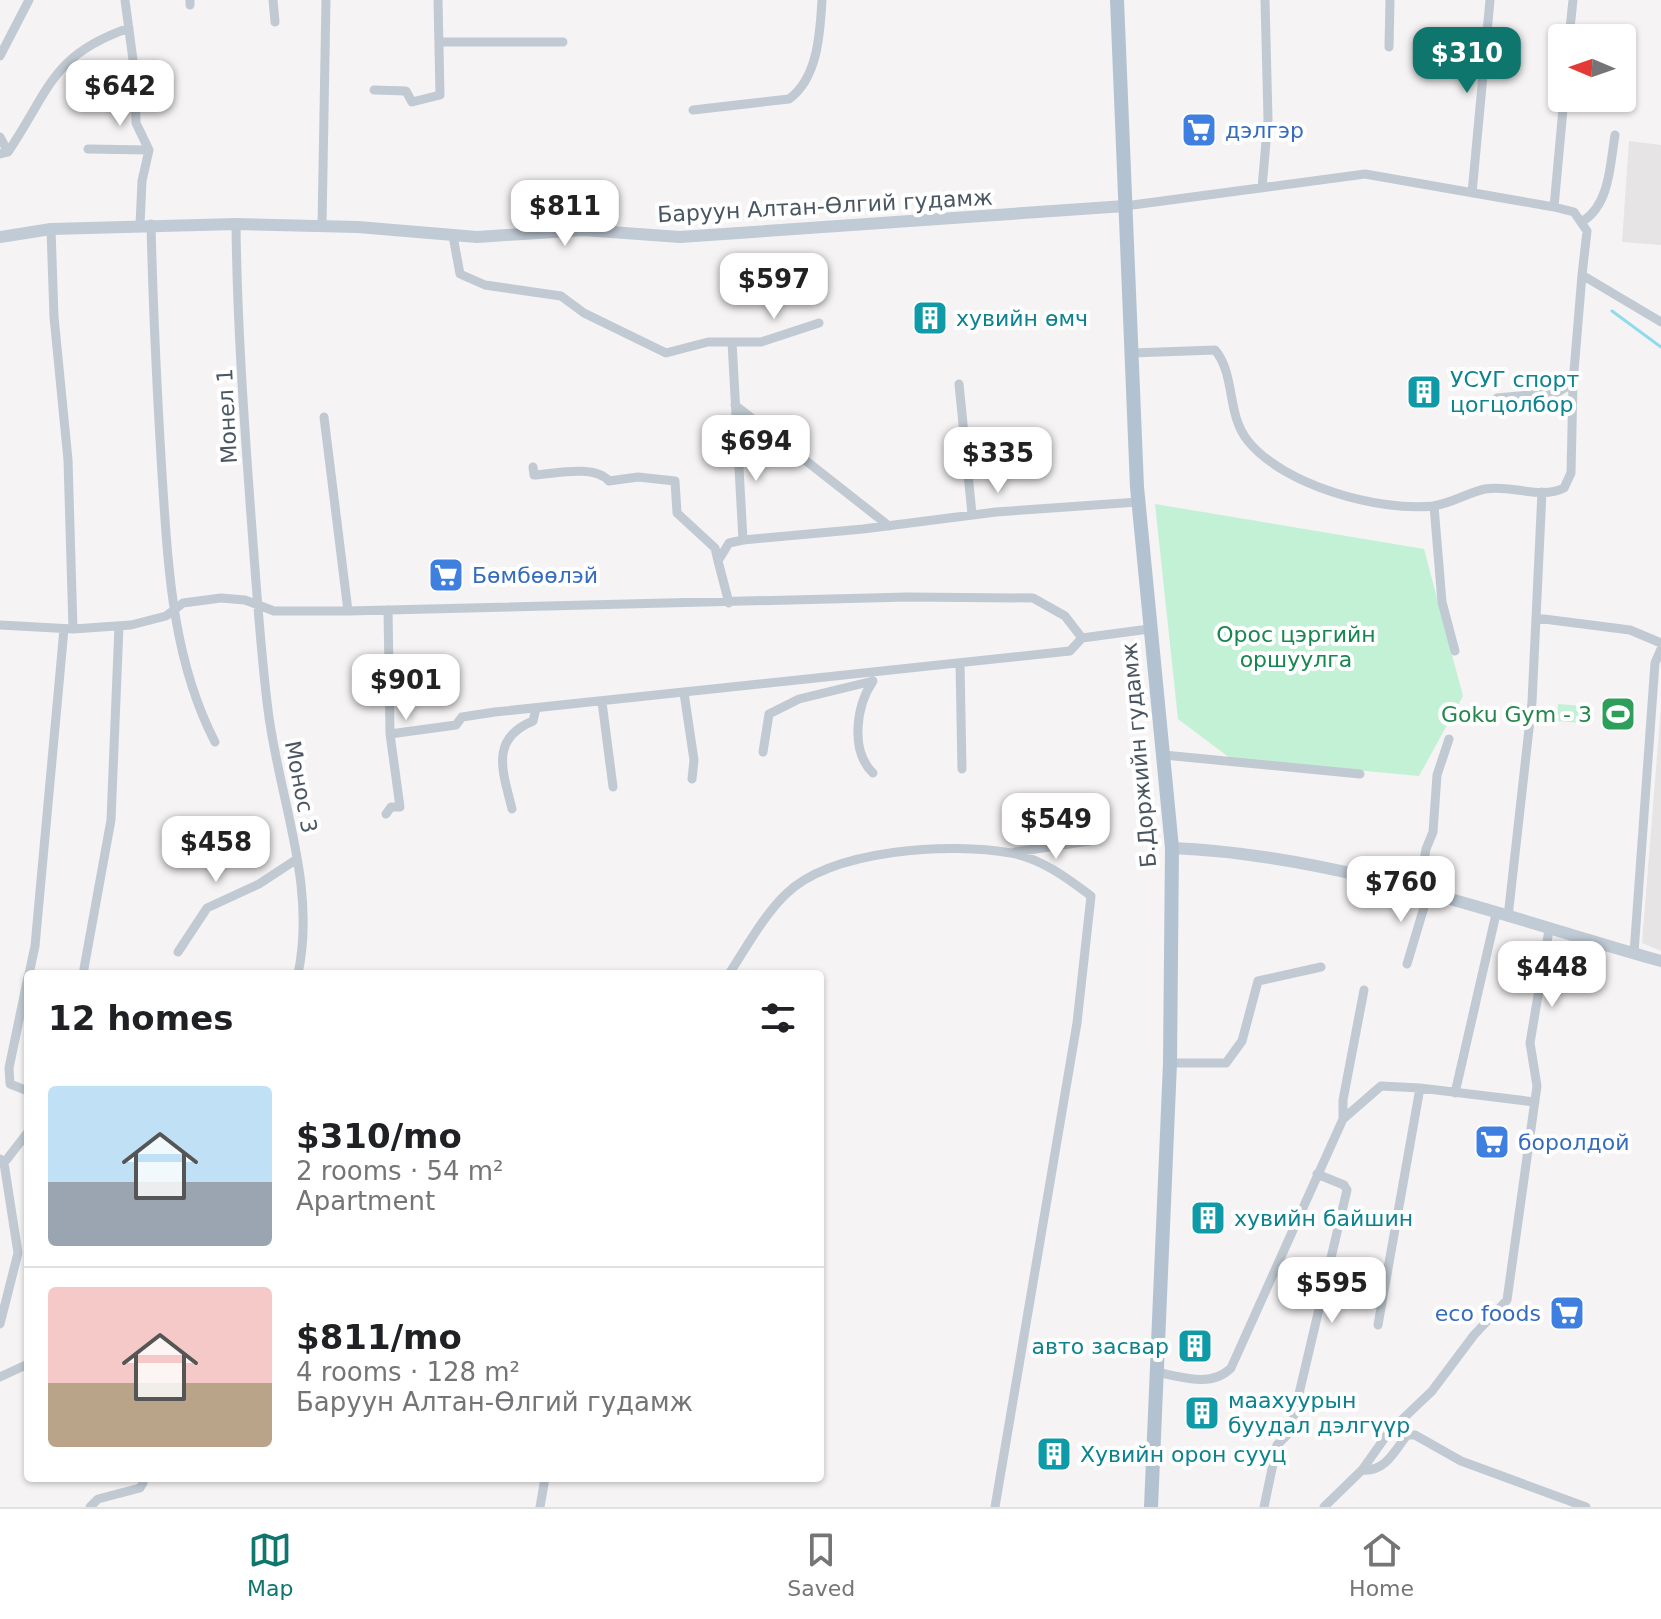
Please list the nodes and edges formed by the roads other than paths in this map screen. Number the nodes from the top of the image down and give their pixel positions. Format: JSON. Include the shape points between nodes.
{"nodes":[{"id":1,"x":29,"y":0,"type":"edge"},
{"id":2,"x":125,"y":0,"type":"edge"},
{"id":3,"x":273,"y":0,"type":"edge"},
{"id":4,"x":326,"y":0,"type":"edge"},
{"id":5,"x":438,"y":0,"type":"edge"},
{"id":6,"x":822,"y":0,"type":"edge"},
{"id":7,"x":1117,"y":0,"type":"edge"},
{"id":8,"x":1265,"y":0,"type":"edge"},
{"id":9,"x":1390,"y":0,"type":"edge"},
{"id":10,"x":1490,"y":0,"type":"edge"},
{"id":11,"x":1573,"y":0,"type":"edge"},
{"id":12,"x":275,"y":22,"type":"dead end"},
{"id":13,"x":1570,"y":24,"type":"edge"},
{"id":14,"x":129,"y":28,"type":"junction"},
{"id":15,"x":439,"y":42,"type":"junction"},
{"id":16,"x":563,"y":42,"type":"dead end"},
{"id":17,"x":1389,"y":47,"type":"dead end"},
{"id":18,"x":0,"y":56,"type":"edge"},
{"id":19,"x":374,"y":90,"type":"dead end"},
{"id":20,"x":693,"y":110,"type":"dead end"},
{"id":21,"x":1563,"y":112,"type":"edge"},
{"id":22,"x":1615,"y":135,"type":"dead end"},
{"id":23,"x":0,"y":137,"type":"edge"},
{"id":24,"x":88,"y":149,"type":"dead end"},
{"id":25,"x":149,"y":150,"type":"junction"},
{"id":26,"x":4,"y":153,"type":"edge"},
{"id":27,"x":1262,"y":188,"type":"junction"},
{"id":28,"x":1472,"y":193,"type":"junction"},
{"id":29,"x":1125,"y":206,"type":"junction"},
{"id":30,"x":1554,"y":207,"type":"junction"},
{"id":31,"x":1583,"y":221,"type":"junction"},
{"id":32,"x":146,"y":224,"type":"junction"},
{"id":33,"x":236,"y":224,"type":"junction"},
{"id":34,"x":322,"y":226,"type":"junction"},
{"id":35,"x":51,"y":229,"type":"junction"},
{"id":36,"x":453,"y":236,"type":"junction"},
{"id":37,"x":0,"y":237,"type":"edge"},
{"id":38,"x":1582,"y":275,"type":"junction"},
{"id":39,"x":1661,"y":322,"type":"edge"},
{"id":40,"x":819,"y":323,"type":"dead end"},
{"id":41,"x":732,"y":342,"type":"junction"},
{"id":42,"x":1132,"y":353,"type":"junction"},
{"id":43,"x":1573,"y":383,"type":"junction"},
{"id":44,"x":959,"y":384,"type":"dead end"},
{"id":45,"x":1497,"y":398,"type":"dead end"},
{"id":46,"x":735,"y":405,"type":"junction"},
{"id":47,"x":324,"y":417,"type":"dead end"},
{"id":48,"x":533,"y":467,"type":"dead end"},
{"id":49,"x":1542,"y":492,"type":"junction"},
{"id":50,"x":1138,"y":502,"type":"junction"},
{"id":51,"x":1434,"y":506,"type":"junction"},
{"id":52,"x":972,"y":514,"type":"junction"},
{"id":53,"x":889,"y":526,"type":"junction"},
{"id":54,"x":743,"y":540,"type":"junction"},
{"id":55,"x":718,"y":561,"type":"junction"},
{"id":56,"x":729,"y":603,"type":"junction"},
{"id":57,"x":258,"y":606,"type":"junction"},
{"id":58,"x":388,"y":610,"type":"junction"},
{"id":59,"x":348,"y":611,"type":"junction"},
{"id":60,"x":174,"y":612,"type":"junction"},
{"id":61,"x":1536,"y":618,"type":"junction"},
{"id":62,"x":0,"y":625,"type":"edge"},
{"id":63,"x":119,"y":626,"type":"junction"},
{"id":64,"x":69,"y":629,"type":"junction"},
{"id":65,"x":1149,"y":629,"type":"junction"},
{"id":66,"x":1082,"y":638,"type":"junction"},
{"id":67,"x":1661,"y":646,"type":"edge"},
{"id":68,"x":1455,"y":651,"type":"dead end"},
{"id":69,"x":960,"y":663,"type":"junction"},
{"id":70,"x":880,"y":672,"type":"junction"},
{"id":71,"x":873,"y":681,"type":"junction"},
{"id":72,"x":684,"y":693,"type":"junction"},
{"id":73,"x":602,"y":702,"type":"junction"},
{"id":74,"x":536,"y":708,"type":"junction"},
{"id":75,"x":390,"y":734,"type":"junction"},
{"id":76,"x":1449,"y":739,"type":"dead end"},
{"id":77,"x":215,"y":742,"type":"dead end"},
{"id":78,"x":763,"y":752,"type":"dead end"},
{"id":79,"x":1164,"y":755,"type":"junction"},
{"id":80,"x":962,"y":769,"type":"dead end"},
{"id":81,"x":873,"y":773,"type":"dead end"},
{"id":82,"x":1360,"y":774,"type":"dead end"},
{"id":83,"x":692,"y":779,"type":"dead end"},
{"id":84,"x":613,"y":787,"type":"dead end"},
{"id":85,"x":512,"y":809,"type":"dead end"},
{"id":86,"x":386,"y":814,"type":"dead end"},
{"id":87,"x":1096,"y":840,"type":"dead end"},
{"id":88,"x":1172,"y":848,"type":"junction"},
{"id":89,"x":1012,"y":853,"type":"junction"},
{"id":90,"x":297,"y":859,"type":"junction"},
{"id":91,"x":1423,"y":892,"type":"junction"},
{"id":92,"x":1502,"y":915,"type":"junction"},
{"id":93,"x":1549,"y":930,"type":"junction"},
{"id":94,"x":178,"y":952,"type":"dead end"},
{"id":95,"x":1634,"y":953,"type":"junction"},
{"id":96,"x":1661,"y":961,"type":"edge"},
{"id":97,"x":1407,"y":964,"type":"dead end"},
{"id":98,"x":1321,"y":967,"type":"dead end"},
{"id":99,"x":29,"y":970,"type":"edge"},
{"id":100,"x":84,"y":970,"type":"edge"},
{"id":101,"x":299,"y":970,"type":"edge"},
{"id":102,"x":732,"y":970,"type":"edge"},
{"id":103,"x":1364,"y":990,"type":"dead end"},
{"id":104,"x":24,"y":995,"type":"edge"},
{"id":105,"x":1170,"y":1063,"type":"junction"},
{"id":106,"x":1420,"y":1088,"type":"junction"},
{"id":107,"x":24,"y":1089,"type":"edge"},
{"id":108,"x":1455,"y":1093,"type":"junction"},
{"id":109,"x":1535,"y":1102,"type":"junction"},
{"id":110,"x":1343,"y":1119,"type":"junction"},
{"id":111,"x":24,"y":1136,"type":"edge"},
{"id":112,"x":2,"y":1161,"type":"edge"},
{"id":113,"x":1317,"y":1174,"type":"junction"},
{"id":114,"x":0,"y":1324,"type":"edge"},
{"id":115,"x":1378,"y":1325,"type":"dead end"},
{"id":116,"x":24,"y":1366,"type":"edge"},
{"id":117,"x":1156,"y":1372,"type":"junction"},
{"id":118,"x":0,"y":1377,"type":"edge"},
{"id":119,"x":1362,"y":1470,"type":"junction"},
{"id":120,"x":544,"y":1482,"type":"edge"},
{"id":121,"x":143,"y":1483,"type":"dead end"},
{"id":122,"x":90,"y":1507,"type":"edge"},
{"id":123,"x":540,"y":1507,"type":"edge"},
{"id":124,"x":995,"y":1507,"type":"edge"},
{"id":125,"x":1151,"y":1507,"type":"edge"},
{"id":126,"x":1264,"y":1507,"type":"edge"},
{"id":127,"x":1324,"y":1507,"type":"edge"},
{"id":128,"x":1586,"y":1507,"type":"edge"}],
"edges":[{"from":1,"to":18,"type":"street"},
{"from":2,"to":14,"type":"street"},
{"from":3,"to":12,"type":"street"},
{"from":4,"to":34,"type":"street"},
{"from":5,"to":15,"type":"street"},
{"from":6,"to":20,"type":"street","via":[[821,29],[799,92],[789,99]]},
{"from":7,"to":29,"type":"main road","name":"Б.Доржийн гудамж"},
{"from":8,"to":27,"type":"street","via":[[1268,119]]},
{"from":9,"to":17,"type":"street"},
{"from":10,"to":28,"type":"street"},
{"from":11,"to":13,"type":"street"},
{"from":14,"to":25,"type":"street","via":[[136,123]]},
{"from":14,"to":26,"type":"street","via":[[97,39],[55,73]]},
{"from":15,"to":16,"type":"street"},
{"from":15,"to":19,"type":"street","via":[[440,95],[412,102],[406,91]]},
{"from":21,"to":30,"type":"street"},
{"from":22,"to":31,"type":"street","via":[[1606,187],[1594,214]]},
{"from":23,"to":26,"type":"street"},
{"from":24,"to":25,"type":"street"},
{"from":25,"to":32,"type":"street","via":[[142,181]]},
{"from":27,"to":28,"type":"street","via":[[1365,174]]},
{"from":27,"to":29,"type":"street"},
{"from":28,"to":30,"type":"street"},
{"from":29,"to":36,"type":"main road","name":"Баруун Алтан-Өлгий гудамж","via":[[713,236],[583,230]]},
{"from":29,"to":42,"type":"main road","name":"Б.Доржийн гудамж"},
{"from":30,"to":31,"type":"street","via":[[1574,212]]},
{"from":31,"to":38,"type":"street","via":[[1587,231]]},
{"from":32,"to":33,"type":"main road","name":"Баруун Алтан-Өлгий гудамж"},
{"from":32,"to":35,"type":"main road","name":"Баруун Алтан-Өлгий гудамж"},
{"from":32,"to":60,"type":"street"},
{"from":33,"to":34,"type":"main road","name":"Баруун Алтан-Өлгий гудамж"},
{"from":33,"to":57,"type":"street","name":"Монел 1"},
{"from":34,"to":36,"type":"main road","name":"Баруун Алтан-Өлгий гудамж"},
{"from":35,"to":37,"type":"main road","name":"Баруун Алтан-Өлгий гудамж"},
{"from":35,"to":64,"type":"street","via":[[68,460]]},
{"from":36,"to":41,"type":"street","via":[[460,274],[485,285],[561,296],[666,353],[687,345]]},
{"from":38,"to":39,"type":"street"},
{"from":38,"to":43,"type":"street"},
{"from":40,"to":41,"type":"street","via":[[761,342]]},
{"from":41,"to":46,"type":"street"},
{"from":42,"to":50,"type":"main road","name":"Б.Доржийн гудамж"},
{"from":42,"to":51,"type":"street","via":[[1215,350],[1222,359],[1236,421],[1263,455],[1310,485],[1364,500]]},
{"from":43,"to":45,"type":"street","via":[[1558,392]]},
{"from":43,"to":49,"type":"street","via":[[1570,480],[1562,490]]},
{"from":44,"to":52,"type":"street"},
{"from":46,"to":53,"type":"street"},
{"from":46,"to":54,"type":"street"},
{"from":47,"to":59,"type":"street"},
{"from":48,"to":55,"type":"street","via":[[534,475],[591,472],[609,481],[675,481],[677,513],[715,548]]},
{"from":49,"to":51,"type":"street","via":[[1485,489]]},
{"from":49,"to":61,"type":"street"},
{"from":50,"to":52,"type":"street"},
{"from":50,"to":65,"type":"main road","name":"Б.Доржийн гудамж"},
{"from":51,"to":68,"type":"street","via":[[1442,602]]},
{"from":52,"to":53,"type":"street"},
{"from":53,"to":54,"type":"street"},
{"from":54,"to":55,"type":"street","via":[[729,543]]},
{"from":55,"to":56,"type":"street"},
{"from":56,"to":58,"type":"street"},
{"from":56,"to":66,"type":"street","via":[[1033,598],[1065,616]]},
{"from":57,"to":59,"type":"street","via":[[274,611]]},
{"from":57,"to":60,"type":"street","via":[[245,600],[197,600]]},
{"from":57,"to":90,"type":"street","name":"Монос 3","via":[[268,715]]},
{"from":58,"to":59,"type":"street"},
{"from":58,"to":75,"type":"street"},
{"from":60,"to":63,"type":"street"},
{"from":60,"to":77,"type":"street","via":[[199,710]]},
{"from":61,"to":67,"type":"street","via":[[1630,630],[1654,637]]},
{"from":61,"to":92,"type":"street","via":[[1524,797]]},
{"from":62,"to":64,"type":"street"},
{"from":63,"to":64,"type":"street"},
{"from":63,"to":100,"type":"street","via":[[111,820]]},
{"from":64,"to":99,"type":"street"},
{"from":65,"to":66,"type":"street"},
{"from":65,"to":79,"type":"main road","name":"Б.Доржийн гудамж"},
{"from":66,"to":69,"type":"street","via":[[1070,651]]},
{"from":67,"to":95,"type":"street","via":[[1655,663]]},
{"from":69,"to":70,"type":"street"},
{"from":69,"to":80,"type":"street"},
{"from":70,"to":71,"type":"street"},
{"from":70,"to":72,"type":"street"},
{"from":71,"to":78,"type":"street","via":[[799,699],[769,714]]},
{"from":71,"to":81,"type":"street","via":[[861,702],[858,722],[863,764]]},
{"from":72,"to":73,"type":"street"},
{"from":72,"to":83,"type":"street"},
{"from":73,"to":74,"type":"street"},
{"from":73,"to":84,"type":"street"},
{"from":74,"to":75,"type":"street","via":[[462,717],[456,725]]},
{"from":74,"to":85,"type":"street","via":[[533,721],[518,726],[504,747],[501,763]]},
{"from":75,"to":86,"type":"street","via":[[400,807],[391,807]]},
{"from":76,"to":91,"type":"street","via":[[1437,775]]},
{"from":79,"to":82,"type":"street"},
{"from":79,"to":88,"type":"main road","name":"Б.Доржийн гудамж"},
{"from":87,"to":89,"type":"street"},
{"from":88,"to":91,"type":"main road","via":[[1329,866]]},
{"from":88,"to":105,"type":"main road","name":"Б.Доржийн гудамж"},
{"from":89,"to":102,"type":"street","via":[[883,854],[825,870],[787,893]]},
{"from":89,"to":124,"type":"street","via":[[1054,868],[1091,896],[1077,1023]]},
{"from":90,"to":94,"type":"street","via":[[207,908]]},
{"from":90,"to":101,"type":"street","name":"Монос 3","via":[[306,917]]},
{"from":91,"to":92,"type":"main road"},
{"from":91,"to":97,"type":"street"},
{"from":92,"to":93,"type":"main road"},
{"from":92,"to":108,"type":"street"},
{"from":93,"to":95,"type":"main road"},
{"from":93,"to":109,"type":"street","via":[[1530,1043]]},
{"from":95,"to":96,"type":"main road"},
{"from":98,"to":105,"type":"street","via":[[1258,981],[1242,1041],[1226,1063]]},
{"from":103,"to":110,"type":"street"},
{"from":104,"to":107,"type":"street","via":[[9,1068],[10,1084]]},
{"from":105,"to":117,"type":"main road","name":"Б.Доржийн гудамж"},
{"from":106,"to":108,"type":"street"},
{"from":106,"to":110,"type":"street","via":[[1381,1086]]},
{"from":106,"to":115,"type":"street"},
{"from":108,"to":109,"type":"street"},
{"from":109,"to":119,"type":"street","via":[[1507,1300],[1432,1391],[1382,1440]]},
{"from":110,"to":113,"type":"street"},
{"from":111,"to":112,"type":"street"},
{"from":112,"to":114,"type":"street","via":[[18,1253]]},
{"from":113,"to":117,"type":"street","via":[[1231,1368],[1209,1381]]},
{"from":113,"to":126,"type":"street","via":[[1347,1190],[1290,1432],[1278,1443]]},
{"from":116,"to":118,"type":"street"},
{"from":117,"to":125,"type":"main road","name":"Б.Доржийн гудамж"},
{"from":119,"to":127,"type":"street"},
{"from":119,"to":128,"type":"street","via":[[1383,1466],[1407,1435],[1415,1435],[1461,1461]]},
{"from":120,"to":123,"type":"street"},
{"from":121,"to":122,"type":"street"}]}
